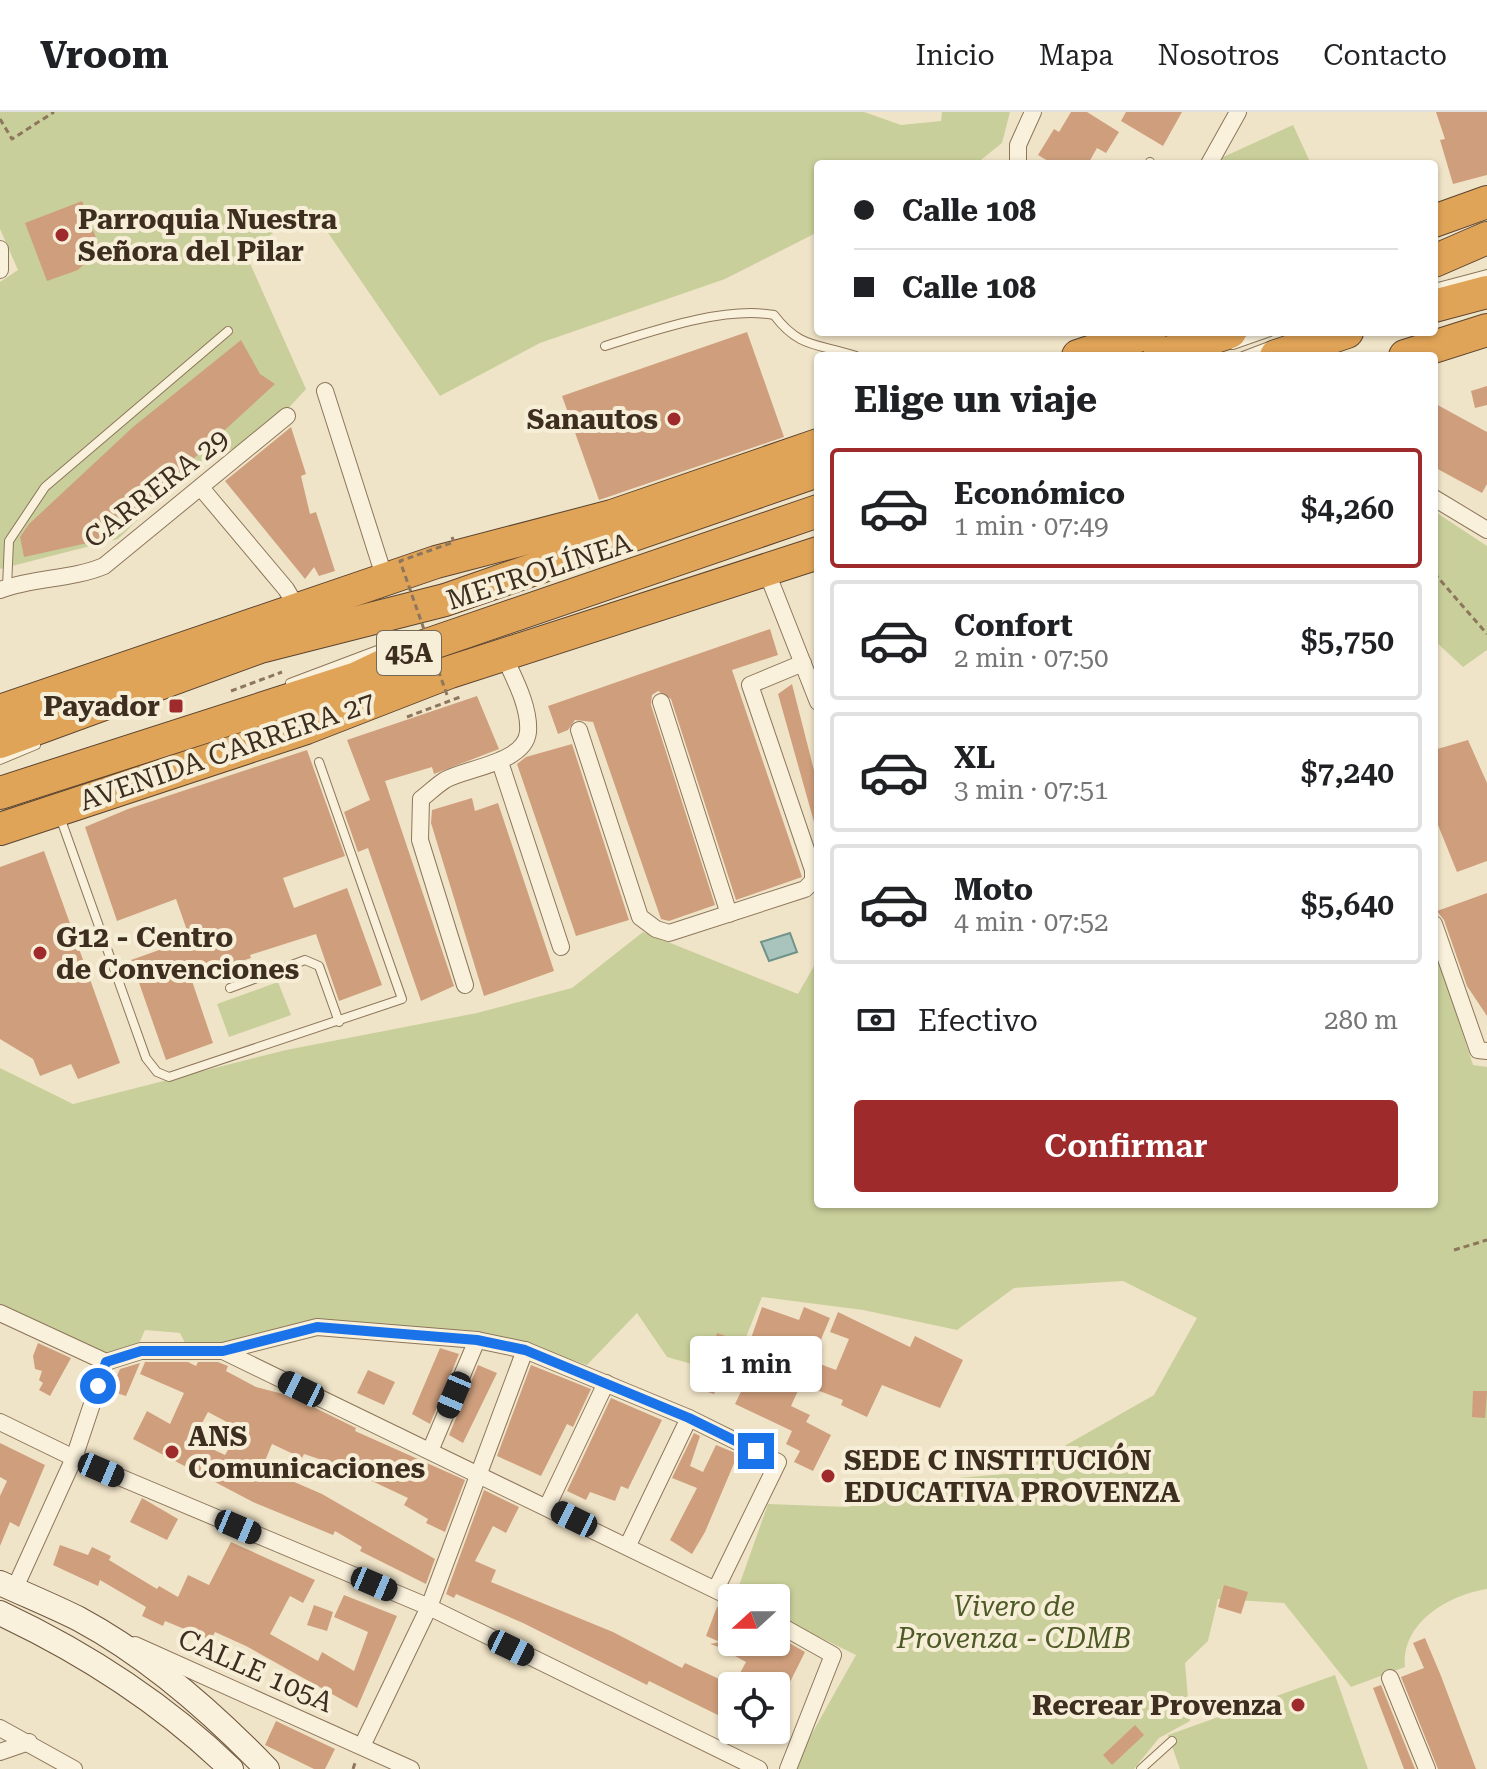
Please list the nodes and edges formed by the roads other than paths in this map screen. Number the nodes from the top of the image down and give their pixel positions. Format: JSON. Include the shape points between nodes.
{"nodes":[{"id":1,"x":1033,"y":112,"type":"edge"},
{"id":2,"x":1238,"y":112,"type":"edge"},
{"id":3,"x":1018,"y":160,"type":"edge"},
{"id":4,"x":1211,"y":160,"type":"edge"},
{"id":5,"x":1487,"y":202,"type":"edge"},
{"id":6,"x":1438,"y":220,"type":"edge"},
{"id":7,"x":1487,"y":238,"type":"edge"},
{"id":8,"x":0,"y":249,"type":"edge"},
{"id":9,"x":1438,"y":259,"type":"edge"},
{"id":10,"x":0,"y":270,"type":"edge"},
{"id":11,"x":1487,"y":274,"type":"edge"},
{"id":12,"x":1438,"y":287,"type":"edge"},
{"id":13,"x":1487,"y":292,"type":"edge"},
{"id":14,"x":1438,"y":305,"type":"edge"},
{"id":15,"x":1487,"y":330,"type":"edge"},
{"id":16,"x":228,"y":331,"type":"dead end"},
{"id":17,"x":1138,"y":336,"type":"edge"},
{"id":18,"x":1249,"y":336,"type":"edge"},
{"id":19,"x":1331,"y":336,"type":"edge"},
{"id":20,"x":1228,"y":340,"type":"edge"},
{"id":21,"x":605,"y":346,"type":"dead end"},
{"id":22,"x":834,"y":349,"type":"junction"},
{"id":23,"x":1279,"y":349,"type":"edge"},
{"id":24,"x":839,"y":352,"type":"edge"},
{"id":25,"x":843,"y":352,"type":"edge"},
{"id":26,"x":1090,"y":352,"type":"edge"},
{"id":27,"x":1176,"y":352,"type":"edge"},
{"id":28,"x":1418,"y":352,"type":"edge"},
{"id":29,"x":325,"y":391,"type":"dead end"},
{"id":30,"x":287,"y":416,"type":"dead end"},
{"id":31,"x":814,"y":446,"type":"edge"},
{"id":32,"x":814,"y":472,"type":"edge"},
{"id":33,"x":202,"y":489,"type":"junction"},
{"id":34,"x":1438,"y":500,"type":"edge"},
{"id":35,"x":814,"y":512,"type":"edge"},
{"id":36,"x":756,"y":520,"type":"dead end"},
{"id":37,"x":1487,"y":530,"type":"edge"},
{"id":38,"x":640,"y":544,"type":"dead end"},
{"id":39,"x":814,"y":554,"type":"edge"},
{"id":40,"x":766,"y":570,"type":"junction"},
{"id":41,"x":594,"y":576,"type":"dead end"},
{"id":42,"x":385,"y":579,"type":"junction"},
{"id":43,"x":4,"y":588,"type":"edge"},
{"id":44,"x":298,"y":609,"type":"junction"},
{"id":45,"x":454,"y":609,"type":"dead end"},
{"id":46,"x":405,"y":640,"type":"dead end"},
{"id":47,"x":504,"y":656,"type":"junction"},
{"id":48,"x":803,"y":663,"type":"junction"},
{"id":49,"x":97,"y":678,"type":"junction"},
{"id":50,"x":190,"y":684,"type":"dead end"},
{"id":51,"x":284,"y":686,"type":"dead end"},
{"id":52,"x":814,"y":692,"type":"edge"},
{"id":53,"x":661,"y":702,"type":"dead end"},
{"id":54,"x":0,"y":711,"type":"edge"},
{"id":55,"x":77,"y":726,"type":"dead end"},
{"id":56,"x":579,"y":730,"type":"dead end"},
{"id":57,"x":48,"y":731,"type":"junction"},
{"id":58,"x":142,"y":736,"type":"dead end"},
{"id":59,"x":0,"y":742,"type":"edge"},
{"id":60,"x":98,"y":750,"type":"dead end"},
{"id":61,"x":0,"y":760,"type":"edge"},
{"id":62,"x":319,"y":762,"type":"dead end"},
{"id":63,"x":500,"y":762,"type":"junction"},
{"id":64,"x":110,"y":790,"type":"junction"},
{"id":65,"x":0,"y":793,"type":"edge"},
{"id":66,"x":0,"y":808,"type":"edge"},
{"id":67,"x":57,"y":810,"type":"junction"},
{"id":68,"x":0,"y":829,"type":"edge"},
{"id":69,"x":729,"y":914,"type":"junction"},
{"id":70,"x":1438,"y":935,"type":"edge"},
{"id":71,"x":561,"y":947,"type":"dead end"},
{"id":72,"x":465,"y":985,"type":"dead end"},
{"id":73,"x":230,"y":988,"type":"dead end"},
{"id":74,"x":339,"y":1022,"type":"junction"},
{"id":75,"x":1487,"y":1051,"type":"edge"},
{"id":76,"x":0,"y":1313,"type":"edge"},
{"id":77,"x":477,"y":1340,"type":"junction"},
{"id":78,"x":525,"y":1350,"type":"junction"},
{"id":79,"x":223,"y":1351,"type":"junction"},
{"id":80,"x":106,"y":1362,"type":"junction"},
{"id":81,"x":606,"y":1383,"type":"junction"},
{"id":82,"x":689,"y":1418,"type":"junction"},
{"id":83,"x":0,"y":1422,"type":"edge"},
{"id":84,"x":430,"y":1451,"type":"junction"},
{"id":85,"x":74,"y":1458,"type":"junction"},
{"id":86,"x":479,"y":1472,"type":"junction"},
{"id":87,"x":547,"y":1507,"type":"junction"},
{"id":88,"x":628,"y":1545,"type":"junction"},
{"id":89,"x":7,"y":1587,"type":"edge"},
{"id":90,"x":716,"y":1589,"type":"joint"},
{"id":91,"x":429,"y":1607,"type":"junction"},
{"id":92,"x":1,"y":1616,"type":"edge"},
{"id":93,"x":80,"y":1620,"type":"junction"},
{"id":94,"x":790,"y":1631,"type":"edge"},
{"id":95,"x":1390,"y":1678,"type":"dead end"},
{"id":96,"x":0,"y":1728,"type":"edge"},
{"id":97,"x":1172,"y":1741,"type":"dead end"},
{"id":98,"x":29,"y":1742,"type":"junction"},
{"id":99,"x":362,"y":1746,"type":"junction"},
{"id":100,"x":0,"y":1752,"type":"edge"},
{"id":101,"x":74,"y":1769,"type":"edge"},
{"id":102,"x":231,"y":1769,"type":"edge"},
{"id":103,"x":267,"y":1769,"type":"edge"},
{"id":104,"x":411,"y":1769,"type":"edge"},
{"id":105,"x":759,"y":1769,"type":"edge"},
{"id":106,"x":788,"y":1769,"type":"edge"},
{"id":107,"x":1141,"y":1769,"type":"edge"},
{"id":108,"x":1427,"y":1769,"type":"edge"}],
"edges":[{"from":1,"to":3,"type":"street","via":[[1018,145]]},
{"from":2,"to":4,"type":"street"},
{"from":5,"to":6,"type":"highway"},
{"from":7,"to":9,"type":"highway"},
{"from":8,"to":10,"type":"street"},
{"from":11,"to":12,"type":"lane"},
{"from":13,"to":14,"type":"highway"},
{"from":15,"to":28,"type":"highway"},
{"from":16,"to":43,"type":"lane","via":[[45,487],[9,541]]},
{"from":17,"to":26,"type":"highway"},
{"from":18,"to":20,"type":"lane"},
{"from":19,"to":23,"type":"highway"},
{"from":20,"to":27,"type":"highway"},
{"from":21,"to":22,"type":"lane","via":[[751,311],[774,315],[800,341]]},
{"from":22,"to":24,"type":"lane"},
{"from":22,"to":25,"type":"lane"},
{"from":29,"to":42,"type":"street"},
{"from":30,"to":33,"type":"street","name":"CARRERA 29"},
{"from":31,"to":42,"type":"highway","via":[[612,516]]},
{"from":32,"to":57,"type":"highway","number":"45A","via":[[445,600],[260,647]]},
{"from":33,"to":43,"type":"street","name":"CARRERA 29","via":[[104,566],[77,578]]},
{"from":33,"to":44,"type":"street"},
{"from":34,"to":37,"type":"street"},
{"from":35,"to":65,"type":"highway","number":"45A","via":[[424,646],[357,678]]},
{"from":36,"to":41,"type":"lane","name":"METROLÍNEA"},
{"from":38,"to":45,"type":"lane","name":"METROLÍNEA"},
{"from":39,"to":40,"type":"highway","name":"AVENIDA CARRERA 27"},
{"from":40,"to":47,"type":"highway","name":"AVENIDA CARRERA 27"},
{"from":40,"to":48,"type":"street"},
{"from":42,"to":44,"type":"highway"},
{"from":44,"to":49,"type":"highway"},
{"from":46,"to":51,"type":"lane"},
{"from":47,"to":63,"type":"street","via":[[520,692],[528,735]]},
{"from":47,"to":64,"type":"highway","name":"AVENIDA CARRERA 27","via":[[306,728]]},
{"from":48,"to":52,"type":"street"},
{"from":48,"to":69,"type":"street","via":[[750,685],[813,881],[805,889]]},
{"from":49,"to":54,"type":"highway"},
{"from":49,"to":57,"type":"highway"},
{"from":50,"to":55,"type":"lane"},
{"from":53,"to":69,"type":"street"},
{"from":56,"to":69,"type":"street","via":[[640,917],[669,933]]},
{"from":57,"to":59,"type":"highway","number":"45A"},
{"from":57,"to":61,"type":"lane"},
{"from":58,"to":60,"type":"lane"},
{"from":62,"to":74,"type":"lane","via":[[402,999]]},
{"from":63,"to":71,"type":"street"},
{"from":63,"to":72,"type":"street","via":[[446,780],[421,799],[420,840]]},
{"from":64,"to":66,"type":"highway"},
{"from":64,"to":67,"type":"highway","name":"AVENIDA CARRERA 27"},
{"from":67,"to":68,"type":"highway","name":"AVENIDA CARRERA 27"},
{"from":67,"to":74,"type":"lane","via":[[146,1058],[157,1072],[169,1077]]},
{"from":70,"to":75,"type":"street","via":[[1478,1050]]},
{"from":73,"to":74,"type":"lane","via":[[314,961]]},
{"from":76,"to":80,"type":"street"},
{"from":77,"to":78,"type":"street"},
{"from":77,"to":79,"type":"street","via":[[317,1327]]},
{"from":77,"to":84,"type":"street"},
{"from":78,"to":81,"type":"street"},
{"from":78,"to":86,"type":"street"},
{"from":79,"to":80,"type":"street","via":[[141,1351]]},
{"from":79,"to":84,"type":"street"},
{"from":80,"to":85,"type":"street"},
{"from":81,"to":82,"type":"street"},
{"from":81,"to":87,"type":"street"},
{"from":82,"to":88,"type":"street"},
{"from":82,"to":90,"type":"street","via":[[778,1462]]},
{"from":83,"to":85,"type":"street"},
{"from":84,"to":86,"type":"street"},
{"from":85,"to":89,"type":"street"},
{"from":85,"to":91,"type":"street"},
{"from":86,"to":87,"type":"street"},
{"from":86,"to":91,"type":"street"},
{"from":87,"to":88,"type":"street"},
{"from":88,"to":90,"type":"street"},
{"from":89,"to":92,"type":"main road"},
{"from":89,"to":93,"type":"main road"},
{"from":91,"to":99,"type":"street"},
{"from":91,"to":105,"type":"street"},
{"from":92,"to":102,"type":"main road","via":[[50,1636],[116,1676]]},
{"from":93,"to":99,"type":"street","name":"CALLE 105A"},
{"from":93,"to":103,"type":"main road","via":[[195,1701]]},
{"from":94,"to":106,"type":"street","via":[[833,1655]]},
{"from":95,"to":108,"type":"street"},
{"from":96,"to":98,"type":"street"},
{"from":97,"to":107,"type":"lane"},
{"from":98,"to":100,"type":"street"},
{"from":98,"to":101,"type":"street"},
{"from":99,"to":104,"type":"street","name":"CALLE 105A"}]}
